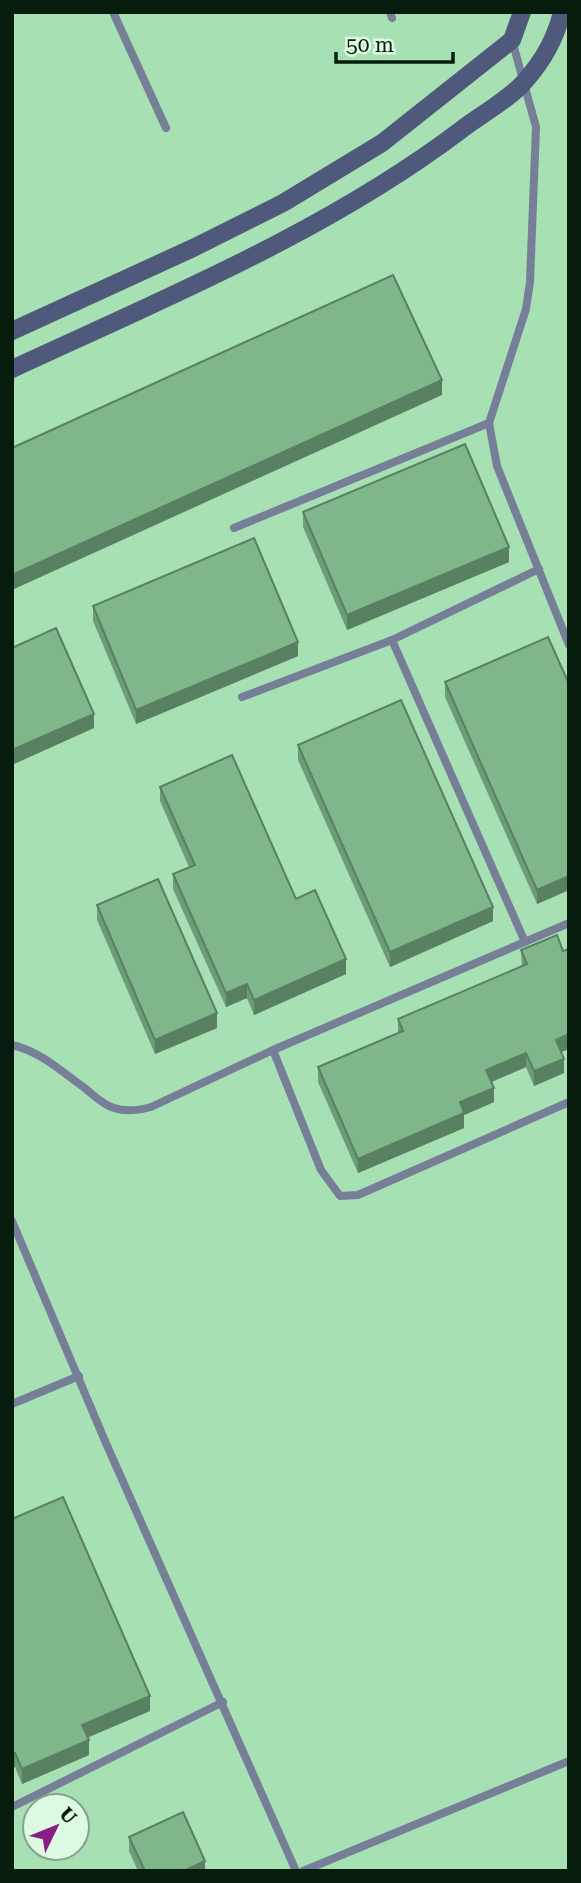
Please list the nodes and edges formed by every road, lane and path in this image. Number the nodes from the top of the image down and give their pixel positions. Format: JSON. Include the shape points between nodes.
{"nodes":[{"id":1,"x":113,"y":12,"type":"edge"},
{"id":2,"x":522,"y":12,"type":"edge"},
{"id":3,"x":562,"y":12,"type":"edge"},
{"id":4,"x":512,"y":40,"type":"junction"},
{"id":5,"x":524,"y":82,"type":"junction"},
{"id":6,"x":166,"y":128,"type":"dead end"},
{"id":7,"x":12,"y":331,"type":"edge"},
{"id":8,"x":12,"y":369,"type":"edge"},
{"id":9,"x":489,"y":423,"type":"junction"},
{"id":10,"x":234,"y":528,"type":"dead end"},
{"id":11,"x":539,"y":569,"type":"junction"},
{"id":12,"x":392,"y":640,"type":"junction"},
{"id":13,"x":569,"y":645,"type":"edge"},
{"id":14,"x":243,"y":697,"type":"dead end"},
{"id":15,"x":569,"y":923,"type":"edge"},
{"id":16,"x":525,"y":942,"type":"junction"},
{"id":17,"x":12,"y":1045,"type":"edge"},
{"id":18,"x":273,"y":1050,"type":"junction"},
{"id":19,"x":569,"y":1102,"type":"edge"},
{"id":20,"x":12,"y":1222,"type":"edge"},
{"id":21,"x":79,"y":1376,"type":"junction"},
{"id":22,"x":12,"y":1404,"type":"edge"},
{"id":23,"x":222,"y":1702,"type":"junction"},
{"id":24,"x":569,"y":1761,"type":"edge"},
{"id":25,"x":12,"y":1807,"type":"edge"},
{"id":26,"x":296,"y":1871,"type":"edge"},
{"id":27,"x":303,"y":1871,"type":"edge"}],
"edges":[{"from":1,"to":6,"type":"lane"},
{"from":2,"to":4,"type":"street"},
{"from":3,"to":5,"type":"street","via":[[556,35]]},
{"from":4,"to":5,"type":"lane"},
{"from":4,"to":7,"type":"street","via":[[382,143],[283,202]]},
{"from":5,"to":8,"type":"street","via":[[420,161],[306,227]]},
{"from":5,"to":9,"type":"lane","via":[[536,127],[530,282],[526,309]]},
{"from":9,"to":10,"type":"lane"},
{"from":9,"to":11,"type":"lane","via":[[497,466]]},
{"from":11,"to":12,"type":"lane"},
{"from":11,"to":13,"type":"lane"},
{"from":12,"to":14,"type":"lane"},
{"from":12,"to":16,"type":"lane"},
{"from":15,"to":16,"type":"lane"},
{"from":16,"to":18,"type":"lane"},
{"from":17,"to":18,"type":"lane","via":[[43,1057],[102,1103],[141,1110]]},
{"from":18,"to":19,"type":"lane","via":[[321,1170],[340,1196],[358,1195]]},
{"from":20,"to":21,"type":"lane"},
{"from":21,"to":22,"type":"lane"},
{"from":21,"to":23,"type":"lane"},
{"from":23,"to":25,"type":"lane"},
{"from":23,"to":26,"type":"lane"},
{"from":24,"to":27,"type":"lane"}]}
